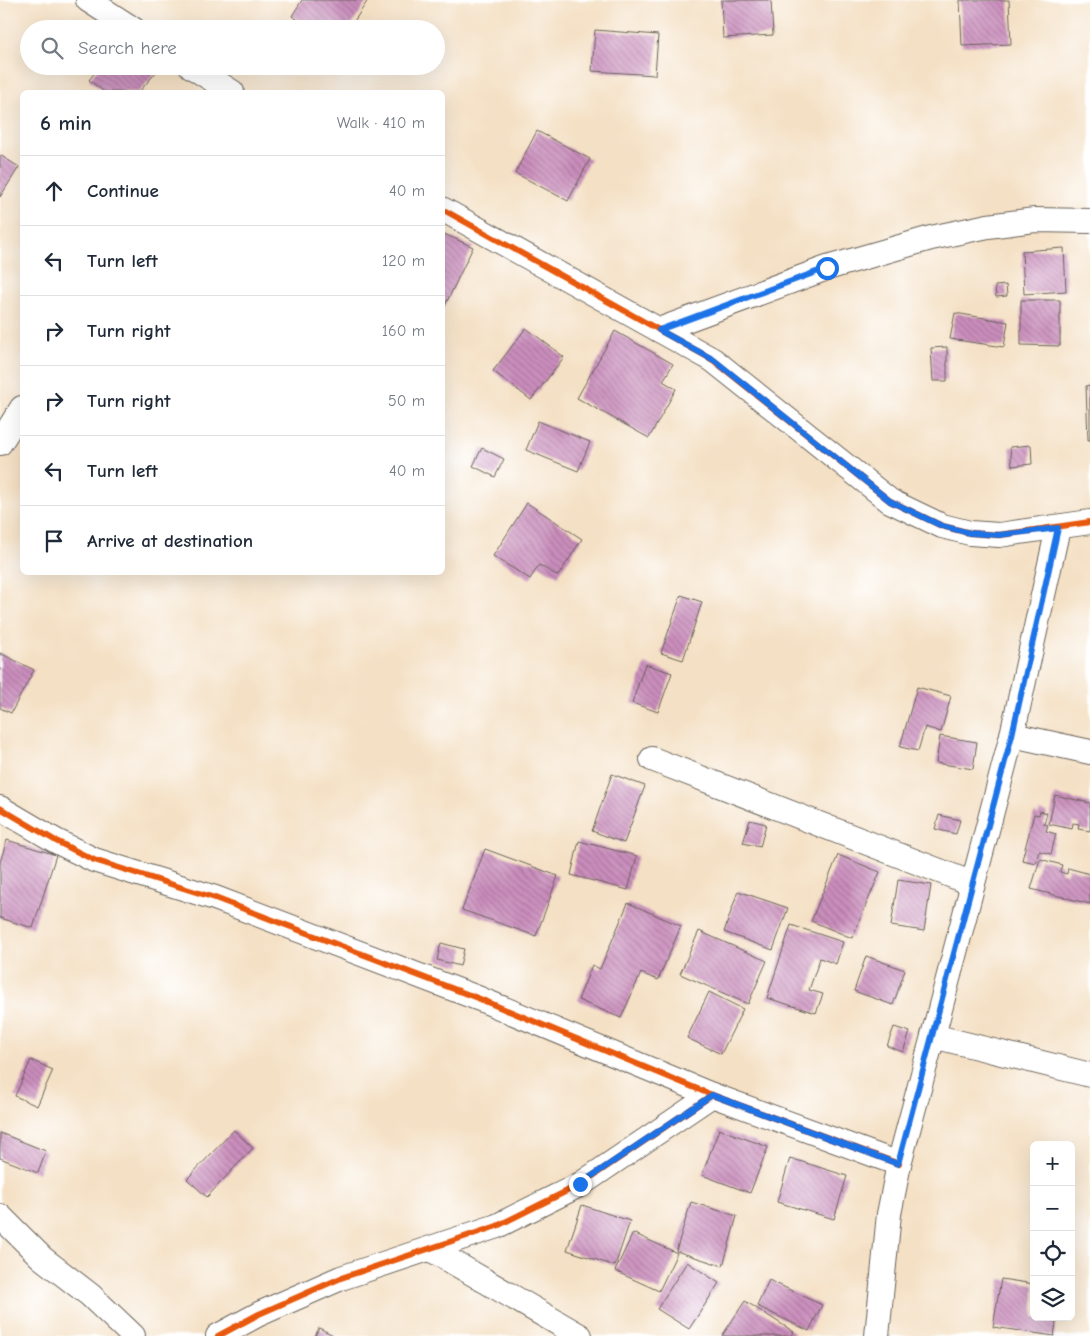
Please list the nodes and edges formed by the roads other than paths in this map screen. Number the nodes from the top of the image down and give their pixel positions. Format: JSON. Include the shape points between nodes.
{"nodes":[{"id":1,"x":88,"y":0,"type":"edge"},
{"id":2,"x":119,"y":20,"type":"edge"},
{"id":3,"x":206,"y":75,"type":"edge"},
{"id":4,"x":229,"y":90,"type":"edge"},
{"id":5,"x":445,"y":211,"type":"edge"},
{"id":6,"x":1090,"y":221,"type":"edge"},
{"id":7,"x":659,"y":330,"type":"junction"},
{"id":8,"x":20,"y":411,"type":"edge"},
{"id":9,"x":0,"y":443,"type":"edge"},
{"id":10,"x":1090,"y":522,"type":"edge"},
{"id":11,"x":1058,"y":528,"type":"junction"},
{"id":12,"x":1012,"y":735,"type":"junction"},
{"id":13,"x":1090,"y":752,"type":"edge"},
{"id":14,"x":652,"y":759,"type":"dead end"},
{"id":15,"x":0,"y":808,"type":"edge"},
{"id":16,"x":973,"y":884,"type":"junction"},
{"id":17,"x":933,"y":1036,"type":"junction"},
{"id":18,"x":1090,"y":1075,"type":"edge"},
{"id":19,"x":712,"y":1095,"type":"junction"},
{"id":20,"x":898,"y":1164,"type":"junction"},
{"id":21,"x":0,"y":1216,"type":"edge"},
{"id":22,"x":432,"y":1250,"type":"junction"},
{"id":23,"x":133,"y":1336,"type":"edge"},
{"id":24,"x":218,"y":1336,"type":"edge"},
{"id":25,"x":580,"y":1336,"type":"edge"},
{"id":26,"x":877,"y":1336,"type":"edge"}],
"edges":[{"from":1,"to":2,"type":"street"},
{"from":3,"to":4,"type":"street"},
{"from":5,"to":7,"type":"street"},
{"from":6,"to":7,"type":"street","via":[[1034,220],[931,238],[827,268]]},
{"from":7,"to":11,"type":"street","via":[[714,360],[890,501],[942,526],[970,533],[999,535]]},
{"from":8,"to":9,"type":"street"},
{"from":10,"to":11,"type":"street"},
{"from":11,"to":12,"type":"street"},
{"from":12,"to":13,"type":"street"},
{"from":12,"to":16,"type":"street"},
{"from":14,"to":16,"type":"street"},
{"from":15,"to":19,"type":"street","via":[[94,860],[215,898],[425,978]]},
{"from":16,"to":17,"type":"street"},
{"from":17,"to":18,"type":"street"},
{"from":17,"to":20,"type":"street"},
{"from":19,"to":20,"type":"street"},
{"from":19,"to":22,"type":"street","via":[[580,1184],[498,1226]]},
{"from":20,"to":26,"type":"street","via":[[888,1224]]},
{"from":21,"to":23,"type":"street","via":[[42,1258],[90,1295]]},
{"from":22,"to":24,"type":"street","via":[[341,1278]]},
{"from":22,"to":25,"type":"street"}]}
